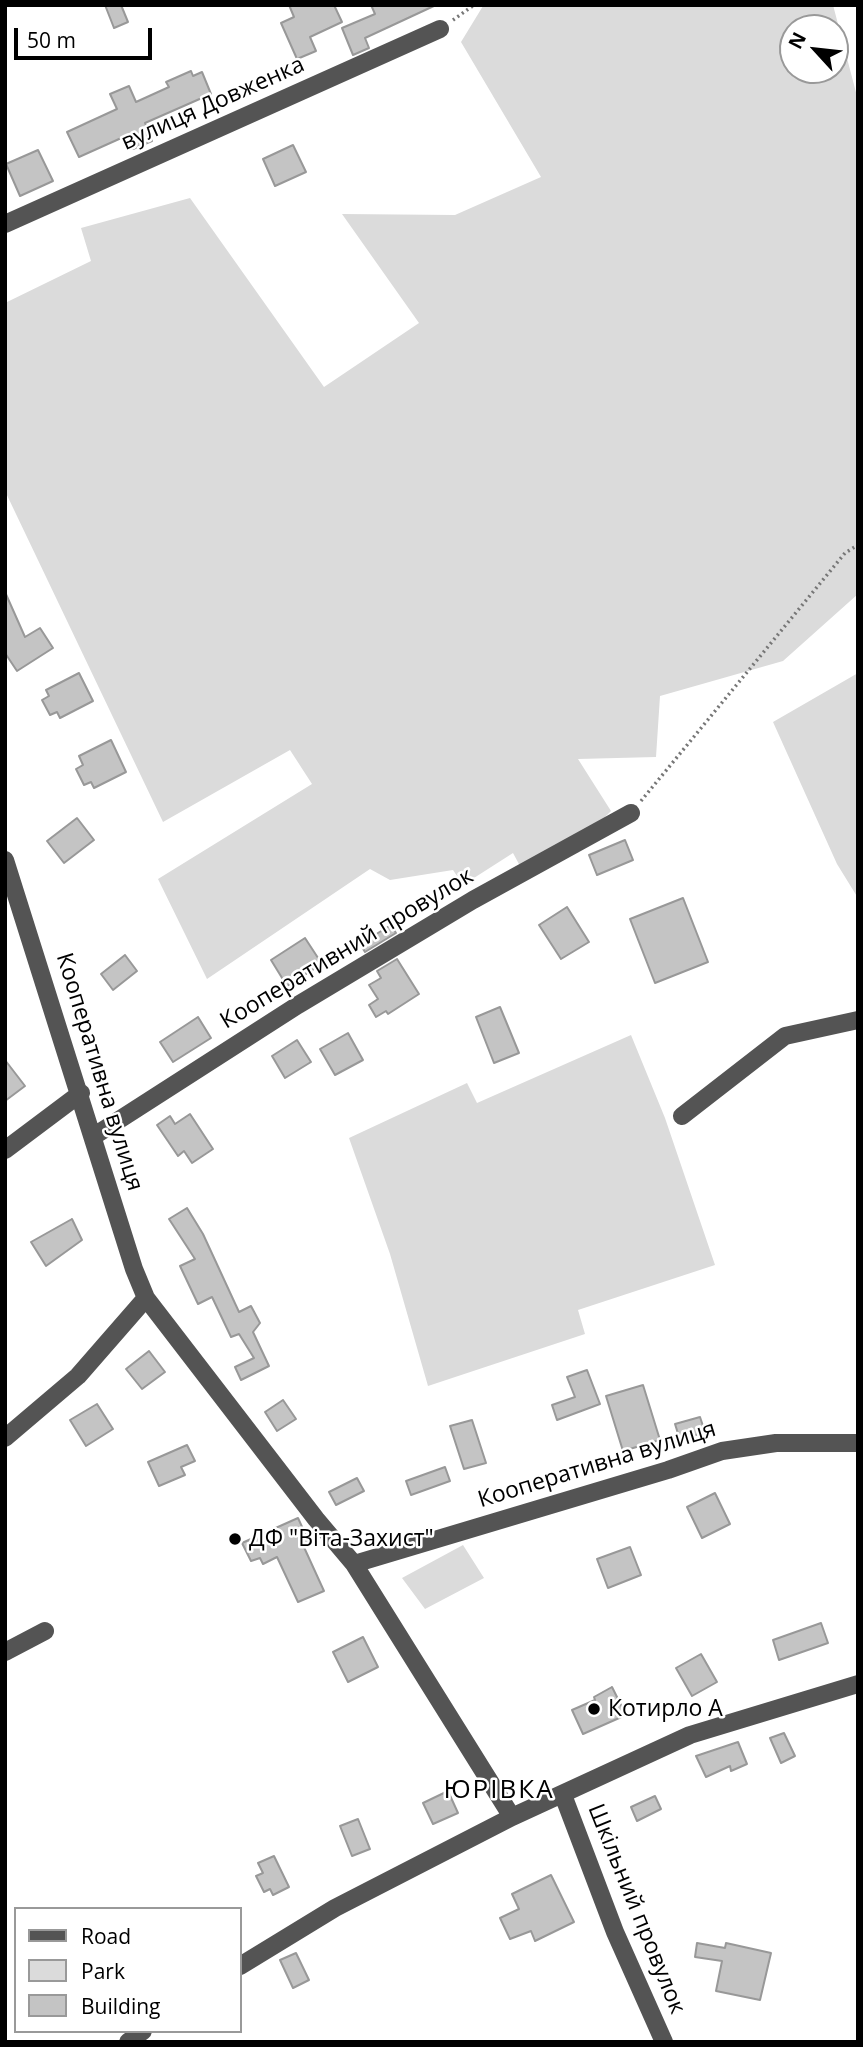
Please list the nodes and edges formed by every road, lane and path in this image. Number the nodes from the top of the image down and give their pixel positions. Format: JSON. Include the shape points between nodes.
{"nodes":[{"id":1,"x":474,"y":5,"type":"edge"},
{"id":2,"x":440,"y":29,"type":"joint"},
{"id":3,"x":5,"y":224,"type":"edge"},
{"id":4,"x":858,"y":545,"type":"edge"},
{"id":5,"x":631,"y":813,"type":"joint"},
{"id":6,"x":5,"y":860,"type":"edge"},
{"id":7,"x":858,"y":1020,"type":"edge"},
{"id":8,"x":81,"y":1093,"type":"junction"},
{"id":9,"x":682,"y":1116,"type":"dead end"},
{"id":10,"x":94,"y":1136,"type":"junction"},
{"id":11,"x":5,"y":1150,"type":"edge"},
{"id":12,"x":146,"y":1298,"type":"junction"},
{"id":13,"x":5,"y":1438,"type":"edge"},
{"id":14,"x":858,"y":1443,"type":"edge"},
{"id":15,"x":355,"y":1564,"type":"junction"},
{"id":16,"x":45,"y":1630,"type":"dead end"},
{"id":17,"x":5,"y":1653,"type":"edge"},
{"id":18,"x":858,"y":1684,"type":"edge"},
{"id":19,"x":563,"y":1795,"type":"junction"},
{"id":20,"x":512,"y":1817,"type":"junction"},
{"id":21,"x":242,"y":1965,"type":"edge"},
{"id":22,"x":664,"y":2042,"type":"edge"}],
"edges":[{"from":1,"to":2,"type":"path"},
{"from":2,"to":3,"type":"street","name":"вулиця Довженка"},
{"from":4,"to":5,"type":"path","via":[[828,573]]},
{"from":5,"to":10,"type":"street","name":"Кооперативний провулок","via":[[473,900],[298,1005]]},
{"from":6,"to":8,"type":"street","name":"Кооперативна вулиця"},
{"from":7,"to":9,"type":"street","via":[[785,1036]]},
{"from":8,"to":10,"type":"street","name":"Кооперативна вулиця"},
{"from":8,"to":11,"type":"street"},
{"from":10,"to":12,"type":"street","name":"Кооперативна вулиця"},
{"from":12,"to":13,"type":"street","via":[[78,1376]]},
{"from":12,"to":15,"type":"street","name":"Кооперативна вулиця"},
{"from":14,"to":15,"type":"street","name":"Кооперативна вулиця","via":[[776,1443],[722,1451]]},
{"from":15,"to":20,"type":"street","name":"Кооперативна вулиця"},
{"from":16,"to":17,"type":"street"},
{"from":18,"to":19,"type":"street","via":[[690,1735]]},
{"from":19,"to":20,"type":"street"},
{"from":19,"to":22,"type":"street","name":"Шкільний провулок","via":[[615,1932]]},
{"from":20,"to":21,"type":"street","via":[[335,1908]]}]}
